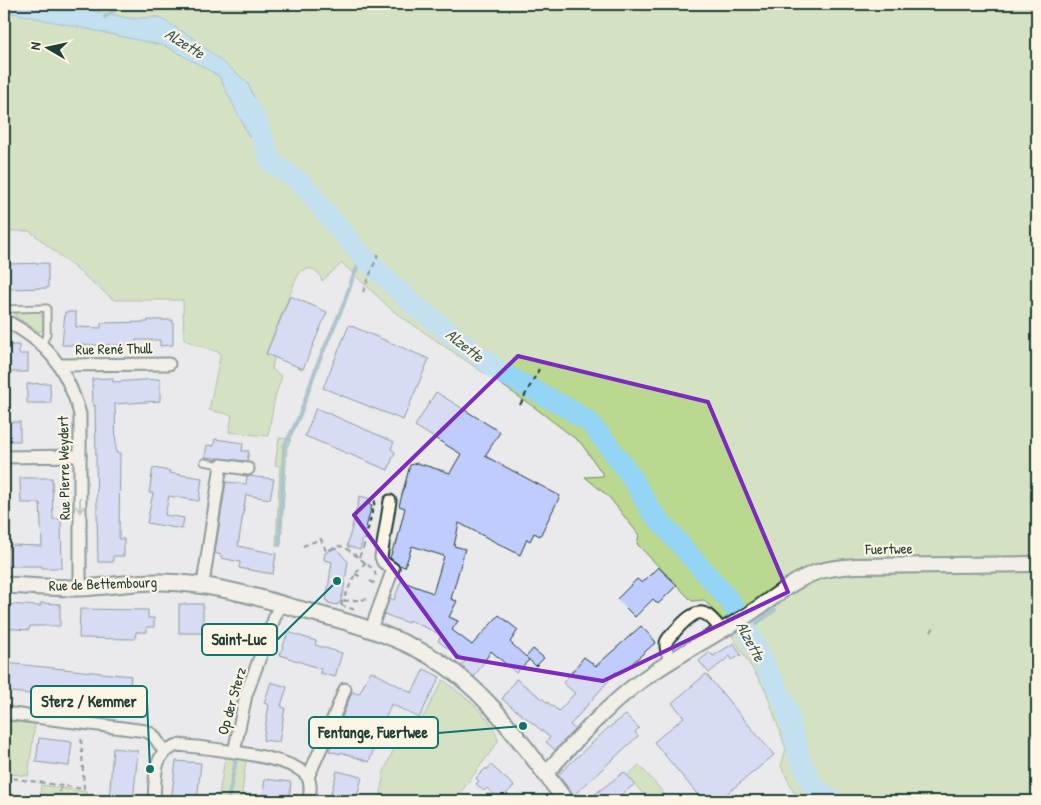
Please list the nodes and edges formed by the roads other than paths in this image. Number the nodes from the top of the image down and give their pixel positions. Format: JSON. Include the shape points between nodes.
{"nodes":[{"id":1,"x":4,"y":316,"type":"edge"},
{"id":2,"x":4,"y":320,"type":"edge"},
{"id":3,"x":42,"y":345,"type":"junction"},
{"id":4,"x":169,"y":364,"type":"dead end"},
{"id":5,"x":59,"y":365,"type":"junction"},
{"id":6,"x":80,"y":456,"type":"junction"},
{"id":7,"x":4,"y":457,"type":"edge"},
{"id":8,"x":204,"y":462,"type":"dead end"},
{"id":9,"x":221,"y":465,"type":"junction"},
{"id":10,"x":248,"y":469,"type":"dead end"},
{"id":11,"x":390,"y":501,"type":"dead end"},
{"id":12,"x":1037,"y":564,"type":"edge"},
{"id":13,"x":203,"y":584,"type":"junction"},
{"id":14,"x":4,"y":585,"type":"edge"},
{"id":15,"x":80,"y":588,"type":"junction"},
{"id":16,"x":280,"y":603,"type":"junction"},
{"id":17,"x":371,"y":629,"type":"junction"},
{"id":18,"x":724,"y":630,"type":"junction"},
{"id":19,"x":670,"y":662,"type":"junction"},
{"id":20,"x":345,"y":689,"type":"dead end"},
{"id":21,"x":4,"y":713,"type":"edge"},
{"id":22,"x":164,"y":751,"type":"junction"},
{"id":23,"x":234,"y":752,"type":"junction"},
{"id":24,"x":545,"y":774,"type":"junction"},
{"id":25,"x":308,"y":776,"type":"junction"},
{"id":26,"x":154,"y":801,"type":"edge"},
{"id":27,"x":309,"y":801,"type":"edge"},
{"id":28,"x":566,"y":801,"type":"edge"}],
"edges":[{"from":1,"to":3,"type":"lane","via":[[9,309],[47,308],[47,334]]},
{"from":2,"to":3,"type":"street","name":"Rue Pierre Weydert"},
{"from":3,"to":5,"type":"street","name":"Rue Pierre Weydert"},
{"from":4,"to":5,"type":"street","name":"Rue René Thull"},
{"from":5,"to":6,"type":"street","name":"Rue Pierre Weydert","via":[[80,414]]},
{"from":6,"to":7,"type":"street"},
{"from":6,"to":15,"type":"street","name":"Rue Pierre Weydert","one_way":true},
{"from":8,"to":9,"type":"lane"},
{"from":9,"to":10,"type":"street"},
{"from":9,"to":13,"type":"street"},
{"from":11,"to":17,"type":"street","via":[[381,557],[387,567],[393,569]]},
{"from":12,"to":18,"type":"street","name":"Fuertwee","via":[[834,568],[804,578]]},
{"from":13,"to":15,"type":"main road","name":"Rue de Bettembourg","via":[[161,582]]},
{"from":13,"to":16,"type":"main road","name":"Rue de Bettembourg"},
{"from":14,"to":15,"type":"main road","name":"Rue de Bettembourg"},
{"from":16,"to":17,"type":"main road","name":"Rue de Bettembourg"},
{"from":16,"to":23,"type":"street","name":"Op der Sterz","via":[[246,695]]},
{"from":17,"to":24,"type":"main road","name":"Rue de Bettembourg","via":[[432,656],[454,672],[501,717]]},
{"from":18,"to":19,"type":"street"},
{"from":18,"to":19,"type":"street","via":[[703,613],[690,616],[667,640]]},
{"from":19,"to":24,"type":"street","via":[[608,708]]},
{"from":20,"to":25,"type":"street"},
{"from":21,"to":22,"type":"street","via":[[146,731],[153,735]]},
{"from":22,"to":23,"type":"street","name":"Op der Sterz","via":[[178,745]]},
{"from":22,"to":26,"type":"street","via":[[157,766]]},
{"from":23,"to":25,"type":"street","name":"Op der Sterz","via":[[297,767]]},
{"from":24,"to":28,"type":"main road","name":"Rue de Bettembourg"},
{"from":25,"to":27,"type":"street"}]}
